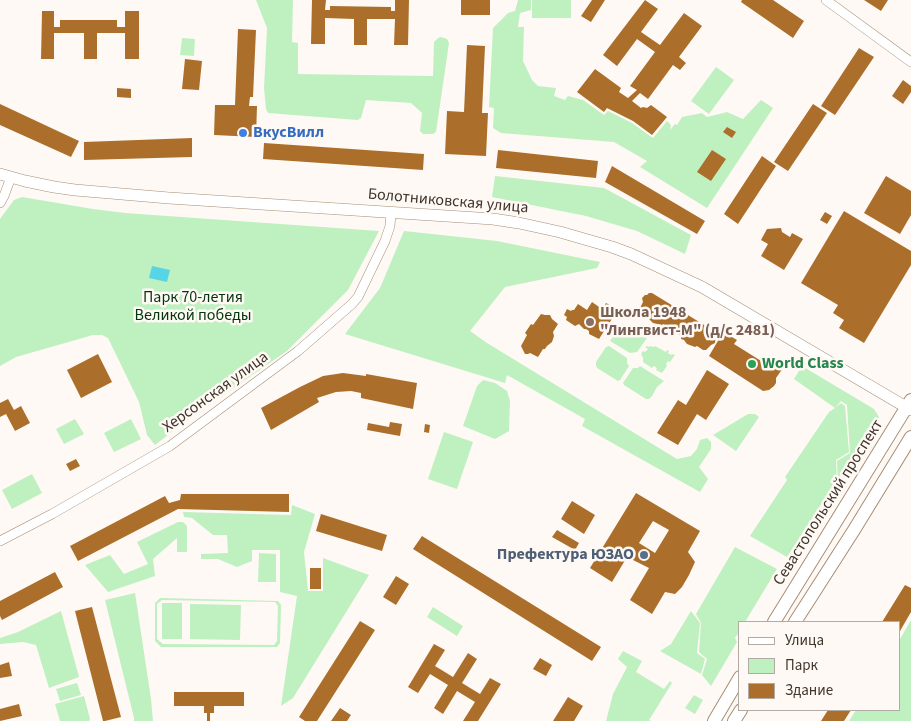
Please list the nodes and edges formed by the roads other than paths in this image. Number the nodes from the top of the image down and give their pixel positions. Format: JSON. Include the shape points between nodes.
{"nodes":[{"id":1,"x":826,"y":0,"type":"edge"},
{"id":2,"x":911,"y":62,"type":"edge"},
{"id":3,"x":5,"y":175,"type":"edge"},
{"id":4,"x":0,"y":203,"type":"edge"},
{"id":5,"x":391,"y":213,"type":"junction"},
{"id":6,"x":910,"y":406,"type":"edge"},
{"id":7,"x":911,"y":436,"type":"edge"},
{"id":8,"x":0,"y":541,"type":"edge"},
{"id":9,"x":775,"y":621,"type":"edge"},
{"id":10,"x":796,"y":621,"type":"edge"},
{"id":11,"x":738,"y":681,"type":"edge"},
{"id":12,"x":714,"y":721,"type":"edge"}],
"edges":[{"from":1,"to":2,"type":"street"},
{"from":3,"to":4,"type":"street","via":[[4,196]]},
{"from":3,"to":5,"type":"street","name":"Болотниковская улица","via":[[54,187],[107,193]]},
{"from":5,"to":6,"type":"street","name":"Болотниковская улица","via":[[519,223],[583,238],[631,254],[715,294]]},
{"from":5,"to":8,"type":"street","name":"Херсонская улица","via":[[386,241],[358,297],[298,351],[170,446]]},
{"from":6,"to":9,"type":"main road","name":"Севастопольский проспект"},
{"from":7,"to":10,"type":"main road"},
{"from":11,"to":12,"type":"main road"}]}
